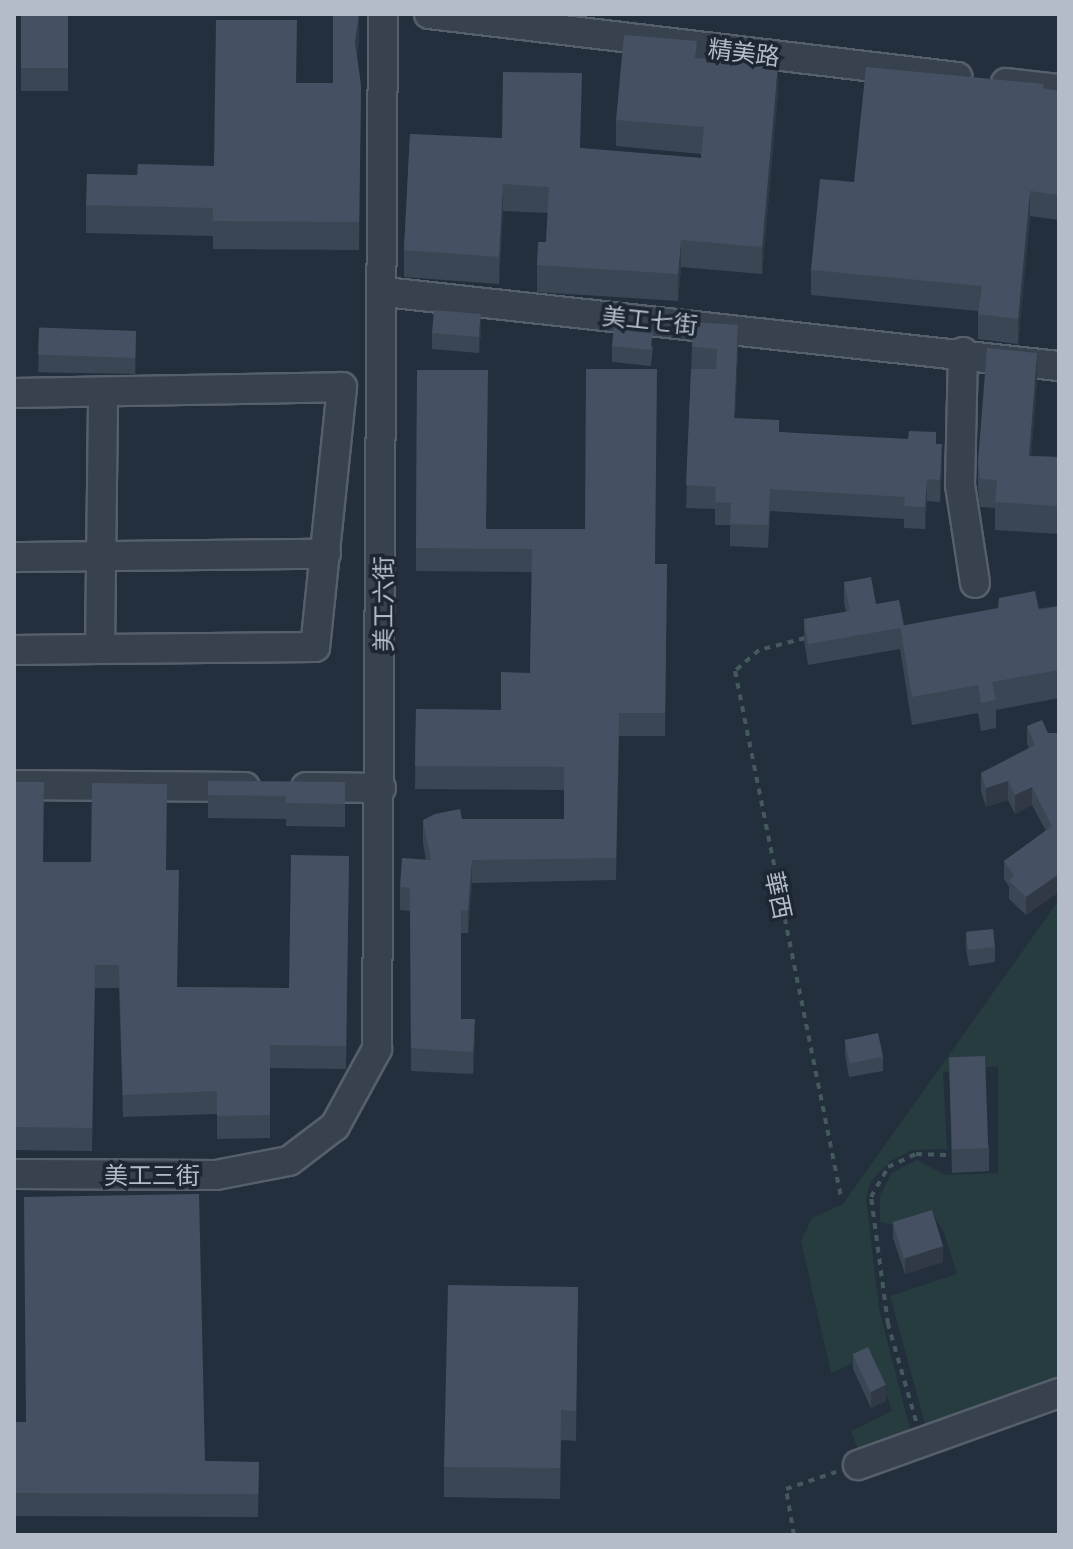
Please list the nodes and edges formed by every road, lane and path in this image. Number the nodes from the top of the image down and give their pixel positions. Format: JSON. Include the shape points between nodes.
{"nodes":[{"id":1,"x":383,"y":14,"type":"edge"},
{"id":2,"x":429,"y":14,"type":"edge"},
{"id":3,"x":1059,"y":89,"type":"edge"},
{"id":4,"x":385,"y":292,"type":"junction"},
{"id":5,"x":963,"y":352,"type":"junction"},
{"id":6,"x":1059,"y":366,"type":"edge"},
{"id":7,"x":103,"y":392,"type":"junction"},
{"id":8,"x":14,"y":393,"type":"edge"},
{"id":9,"x":326,"y":554,"type":"junction"},
{"id":10,"x":101,"y":556,"type":"junction"},
{"id":11,"x":14,"y":557,"type":"edge"},
{"id":12,"x":975,"y":583,"type":"dead end"},
{"id":13,"x":805,"y":638,"type":"edge"},
{"id":14,"x":100,"y":649,"type":"junction"},
{"id":15,"x":14,"y":650,"type":"edge"},
{"id":16,"x":14,"y":785,"type":"edge"},
{"id":17,"x":381,"y":788,"type":"junction"},
{"id":18,"x":947,"y":1155,"type":"dead end"},
{"id":19,"x":289,"y":1161,"type":"joint"},
{"id":20,"x":14,"y":1174,"type":"edge"},
{"id":21,"x":841,"y":1197,"type":"dead end"},
{"id":22,"x":1059,"y":1393,"type":"edge"},
{"id":23,"x":922,"y":1442,"type":"junction"},
{"id":24,"x":858,"y":1465,"type":"joint"},
{"id":25,"x":794,"y":1535,"type":"edge"}],
"edges":[{"from":1,"to":4,"type":"street","name":"美工六街"},
{"from":2,"to":3,"type":"street","name":"精美路"},
{"from":4,"to":5,"type":"street","name":"美工七街"},
{"from":4,"to":17,"type":"street","name":"美工六街"},
{"from":5,"to":6,"type":"street","name":"美工七街"},
{"from":5,"to":12,"type":"street","via":[[960,485]]},
{"from":7,"to":8,"type":"street"},
{"from":7,"to":9,"type":"street","via":[[342,387]]},
{"from":7,"to":10,"type":"street"},
{"from":9,"to":10,"type":"street"},
{"from":9,"to":14,"type":"street","via":[[315,647]]},
{"from":10,"to":11,"type":"street"},
{"from":10,"to":14,"type":"street"},
{"from":13,"to":21,"type":"path","name":"華西","via":[[759,650],[735,671]]},
{"from":14,"to":15,"type":"street"},
{"from":16,"to":17,"type":"street"},
{"from":17,"to":19,"type":"street","name":"美工六街","via":[[377,1049],[335,1126]]},
{"from":18,"to":23,"type":"path","via":[[916,1154],[888,1167],[871,1197],[888,1324]]},
{"from":19,"to":20,"type":"street","name":"美工三街","via":[[216,1175]]},
{"from":22,"to":23,"type":"street"},
{"from":23,"to":24,"type":"street"},
{"from":24,"to":25,"type":"path","via":[[786,1489]]}]}
